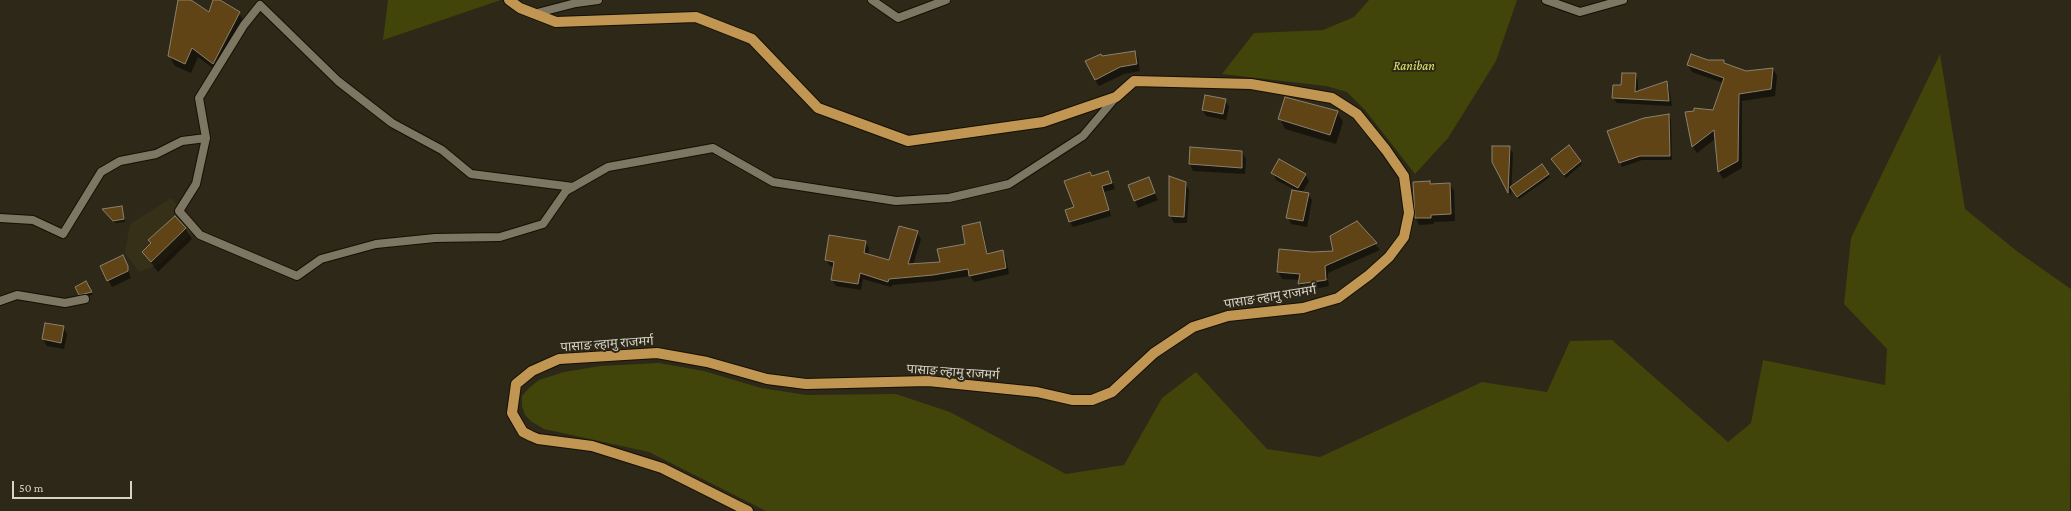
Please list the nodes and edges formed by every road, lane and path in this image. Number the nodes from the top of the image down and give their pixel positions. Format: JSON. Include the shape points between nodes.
{"nodes":[{"id":1,"x":509,"y":0,"type":"edge"},
{"id":2,"x":598,"y":0,"type":"edge"},
{"id":3,"x":872,"y":0,"type":"edge"},
{"id":4,"x":946,"y":0,"type":"edge"},
{"id":5,"x":1546,"y":0,"type":"edge"},
{"id":6,"x":1623,"y":0,"type":"edge"},
{"id":7,"x":260,"y":3,"type":"edge"},
{"id":8,"x":537,"y":13,"type":"junction"},
{"id":9,"x":1116,"y":97,"type":"junction"},
{"id":10,"x":206,"y":138,"type":"junction"},
{"id":11,"x":573,"y":187,"type":"junction"},
{"id":12,"x":0,"y":218,"type":"edge"},
{"id":13,"x":85,"y":299,"type":"dead end"},
{"id":14,"x":0,"y":301,"type":"edge"},
{"id":15,"x":748,"y":511,"type":"edge"}],
"edges":[{"from":1,"to":8,"type":"main road","name":"पासाङ ल्हामु राजमर्ग","via":[[520,8]]},
{"from":2,"to":8,"type":"street"},
{"from":3,"to":4,"type":"street","via":[[898,18]]},
{"from":5,"to":6,"type":"street","via":[[1580,12]]},
{"from":7,"to":10,"type":"street","via":[[199,98]]},
{"from":7,"to":11,"type":"street","via":[[338,81],[392,123],[442,150],[470,174]]},
{"from":8,"to":9,"type":"main road","name":"पासाङ ल्हामु राजमर्ग","via":[[556,22],[696,17],[752,38],[818,108],[908,141],[1043,122]]},
{"from":9,"to":11,"type":"street","via":[[1083,136],[1009,184],[948,198],[896,201],[773,182],[713,148],[608,166]]},
{"from":9,"to":15,"type":"main road","name":"पासाङ ल्हामु राजमर्ग","via":[[1134,81],[1251,84],[1332,98],[1356,114],[1404,176],[1409,213],[1404,237],[1389,257],[1370,275],[1338,298],[1303,308],[1228,316],[1193,327],[1154,353],[1112,392],[1092,400],[1072,400],[1036,392],[928,381],[806,384],[657,353],[559,359],[532,371],[516,384],[512,413],[523,432],[538,439],[592,446],[662,468]]},
{"from":10,"to":11,"type":"street","via":[[196,184],[179,211],[200,234],[297,276],[321,259],[376,244],[435,238],[500,237],[543,224],[566,192]]},
{"from":10,"to":12,"type":"street","via":[[182,141],[156,154],[120,161],[101,172],[63,234],[33,220]]},
{"from":13,"to":14,"type":"street","via":[[65,304],[16,295]]}]}
